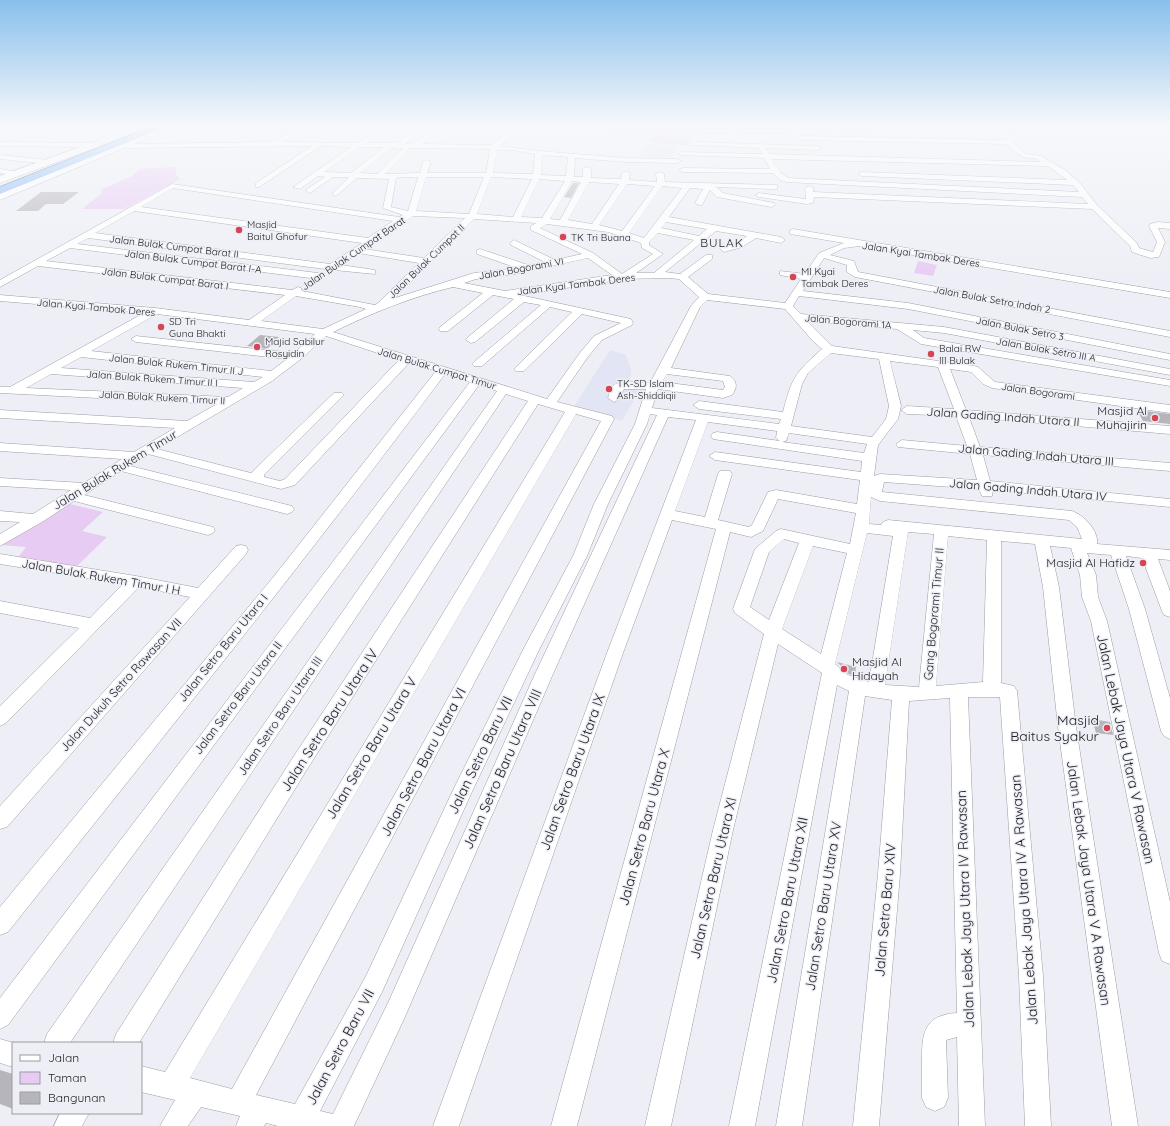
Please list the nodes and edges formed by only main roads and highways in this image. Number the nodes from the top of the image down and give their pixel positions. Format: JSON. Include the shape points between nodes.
{"nodes":[{"id":1,"x":14,"y":179,"type":"edge"},
{"id":2,"x":31,"y":179,"type":"edge"},
{"id":3,"x":36,"y":179,"type":"edge"},
{"id":4,"x":0,"y":184,"type":"edge"},
{"id":5,"x":0,"y":191,"type":"edge"},
{"id":6,"x":0,"y":197,"type":"edge"}],
"edges":[{"from":1,"to":4,"type":"highway"},
{"from":2,"to":5,"type":"highway"},
{"from":3,"to":6,"type":"main road"}]}
